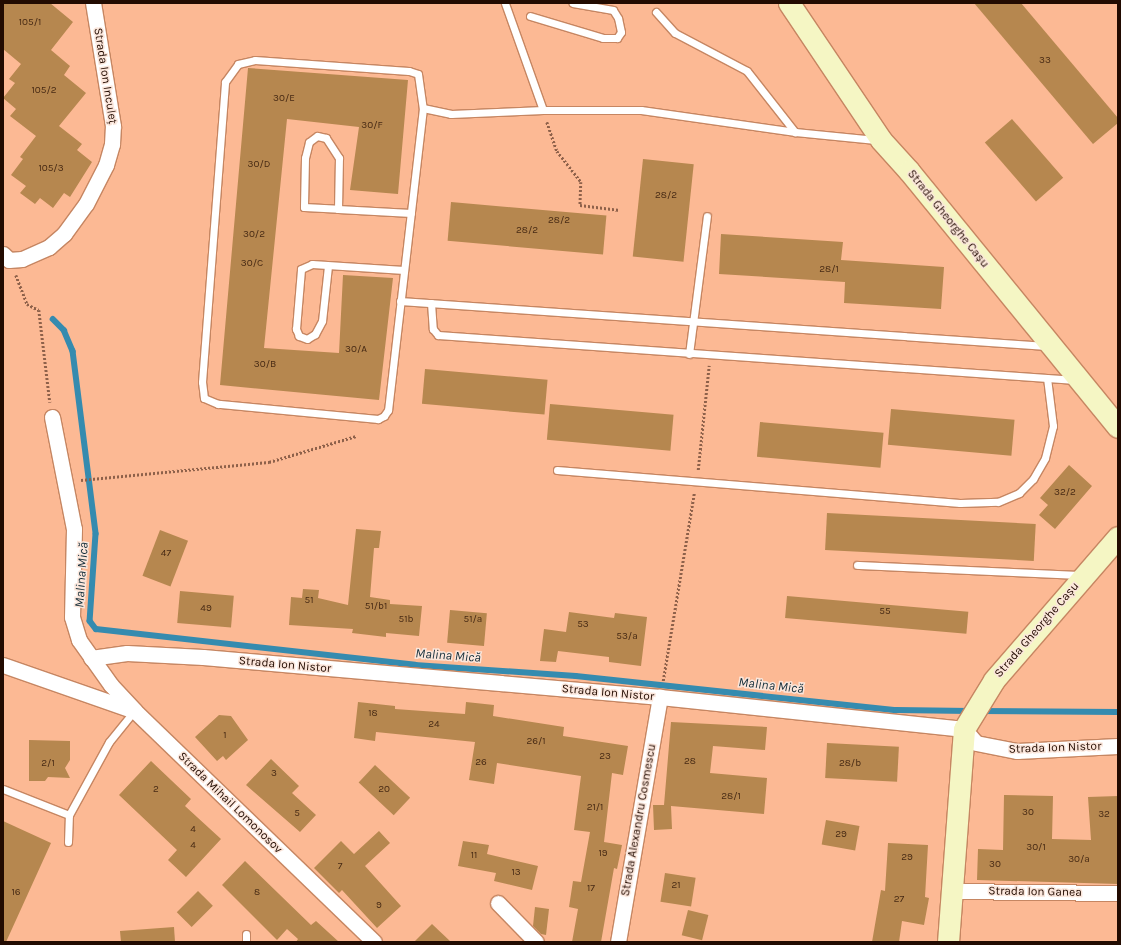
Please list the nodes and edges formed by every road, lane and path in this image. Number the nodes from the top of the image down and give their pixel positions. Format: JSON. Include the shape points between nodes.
{"nodes":[{"id":1,"x":93,"y":3,"type":"edge"},
{"id":2,"x":505,"y":3,"type":"edge"},
{"id":3,"x":573,"y":3,"type":"edge"},
{"id":4,"x":789,"y":3,"type":"edge"},
{"id":5,"x":656,"y":12,"type":"dead end"},
{"id":6,"x":530,"y":16,"type":"dead end"},
{"id":7,"x":423,"y":108,"type":"junction"},
{"id":8,"x":543,"y":110,"type":"junction"},
{"id":9,"x":795,"y":132,"type":"junction"},
{"id":10,"x":881,"y":140,"type":"junction"},
{"id":11,"x":338,"y":209,"type":"junction"},
{"id":12,"x":620,"y":210,"type":"dead end"},
{"id":13,"x":410,"y":213,"type":"junction"},
{"id":14,"x":707,"y":216,"type":"dead end"},
{"id":15,"x":6,"y":257,"type":"edge"},
{"id":16,"x":328,"y":266,"type":"junction"},
{"id":17,"x":404,"y":270,"type":"junction"},
{"id":18,"x":400,"y":301,"type":"junction"},
{"id":19,"x":432,"y":303,"type":"junction"},
{"id":20,"x":692,"y":320,"type":"junction"},
{"id":21,"x":1052,"y":347,"type":"junction"},
{"id":22,"x":689,"y":354,"type":"junction"},
{"id":23,"x":710,"y":356,"type":"junction"},
{"id":24,"x":1048,"y":378,"type":"junction"},
{"id":25,"x":1079,"y":380,"type":"junction"},
{"id":26,"x":52,"y":417,"type":"joint"},
{"id":27,"x":1118,"y":428,"type":"edge"},
{"id":28,"x":356,"y":436,"type":"dead end"},
{"id":29,"x":558,"y":470,"type":"dead end"},
{"id":30,"x":83,"y":480,"type":"dead end"},
{"id":31,"x":697,"y":480,"type":"junction"},
{"id":32,"x":1118,"y":537,"type":"edge"},
{"id":33,"x":857,"y":565,"type":"dead end"},
{"id":34,"x":1085,"y":575,"type":"junction"},
{"id":35,"x":91,"y":658,"type":"junction"},
{"id":36,"x":3,"y":665,"type":"edge"},
{"id":37,"x":660,"y":697,"type":"junction"},
{"id":38,"x":135,"y":711,"type":"junction"},
{"id":39,"x":964,"y":729,"type":"junction"},
{"id":40,"x":1118,"y":746,"type":"edge"},
{"id":41,"x":3,"y":789,"type":"edge"},
{"id":42,"x":69,"y":814,"type":"junction"},
{"id":43,"x":68,"y":842,"type":"dead end"},
{"id":44,"x":952,"y":891,"type":"junction"},
{"id":45,"x":1118,"y":893,"type":"edge"},
{"id":46,"x":498,"y":903,"type":"dead end"},
{"id":47,"x":246,"y":934,"type":"dead end"},
{"id":48,"x":246,"y":942,"type":"edge"},
{"id":49,"x":374,"y":942,"type":"edge"},
{"id":50,"x":536,"y":942,"type":"edge"},
{"id":51,"x":618,"y":942,"type":"edge"},
{"id":52,"x":948,"y":942,"type":"edge"}],
"edges":[{"from":1,"to":15,"type":"street","name":"Strada Ion Inculeț","via":[[113,126],[112,144],[106,165],[86,204],[64,234],[38,253]]},
{"from":2,"to":8,"type":"lane"},
{"from":3,"to":6,"type":"lane","via":[[613,10],[621,32],[617,38],[603,38]]},
{"from":4,"to":10,"type":"street","name":"Strada Gheorghe Cașu"},
{"from":5,"to":9,"type":"lane","via":[[675,33],[747,71]]},
{"from":7,"to":8,"type":"lane","via":[[451,114]]},
{"from":7,"to":13,"type":"lane"},
{"from":7,"to":18,"type":"lane","via":[[418,74],[409,71],[255,60],[238,64],[231,72],[225,82],[202,382],[204,398],[218,404],[378,419],[388,410]]},
{"from":8,"to":9,"type":"lane","via":[[641,110]]},
{"from":8,"to":12,"type":"path","via":[[557,151],[581,182],[580,205]]},
{"from":9,"to":10,"type":"lane"},
{"from":10,"to":21,"type":"street","name":"Strada Gheorghe Cașu"},
{"from":11,"to":11,"type":"lane","via":[[339,158],[326,138],[317,136],[309,142],[305,158],[304,207]]},
{"from":11,"to":13,"type":"lane"},
{"from":13,"to":17,"type":"lane"},
{"from":14,"to":20,"type":"lane"},
{"from":15,"to":26,"type":"path","via":[[28,304],[39,310]]},
{"from":16,"to":16,"type":"lane","via":[[312,264],[301,269],[296,329],[299,336],[307,339],[315,334],[322,321]]},
{"from":16,"to":17,"type":"lane"},
{"from":17,"to":18,"type":"lane"},
{"from":18,"to":19,"type":"lane"},
{"from":19,"to":20,"type":"lane"},
{"from":19,"to":22,"type":"lane","via":[[433,329],[438,335]]},
{"from":20,"to":21,"type":"lane"},
{"from":20,"to":22,"type":"lane"},
{"from":21,"to":25,"type":"street","name":"Strada Gheorghe Cașu"},
{"from":22,"to":23,"type":"lane"},
{"from":23,"to":24,"type":"lane"},
{"from":23,"to":31,"type":"path"},
{"from":24,"to":25,"type":"lane"},
{"from":24,"to":31,"type":"lane","via":[[1053,426],[1045,458],[1033,479],[1019,493],[998,502],[960,503]]},
{"from":25,"to":27,"type":"street","name":"Strada Gheorghe Cașu"},
{"from":26,"to":35,"type":"street","name":"Strada Mihail Lomonosov","via":[[74,529],[72,617],[79,640]]},
{"from":28,"to":30,"type":"path","via":[[269,462]]},
{"from":29,"to":31,"type":"lane"},
{"from":31,"to":37,"type":"path"},
{"from":32,"to":34,"type":"street","name":"Strada Gheorghe Cașu"},
{"from":33,"to":34,"type":"lane"},
{"from":34,"to":39,"type":"street","name":"Strada Gheorghe Cașu","via":[[994,680]]},
{"from":35,"to":37,"type":"street","name":"Strada Ion Nistor","via":[[127,653],[203,658]]},
{"from":35,"to":38,"type":"street","name":"Strada Mihail Lomonosov"},
{"from":36,"to":38,"type":"street","via":[[62,683]]},
{"from":37,"to":39,"type":"street","name":"Strada Ion Nistor"},
{"from":37,"to":51,"type":"street","name":"Strada Alexandru Cosmescu"},
{"from":38,"to":42,"type":"lane","via":[[109,742]]},
{"from":38,"to":49,"type":"street","name":"Strada Mihail Lomonosov"},
{"from":39,"to":40,"type":"street","name":"Strada Ion Nistor","via":[[976,743],[1005,750]]},
{"from":39,"to":44,"type":"street"},
{"from":41,"to":42,"type":"lane"},
{"from":42,"to":43,"type":"lane"},
{"from":44,"to":45,"type":"street","name":"Strada Ion Ganea"},
{"from":44,"to":52,"type":"street"},
{"from":46,"to":50,"type":"street"},
{"from":47,"to":48,"type":"lane"}]}
